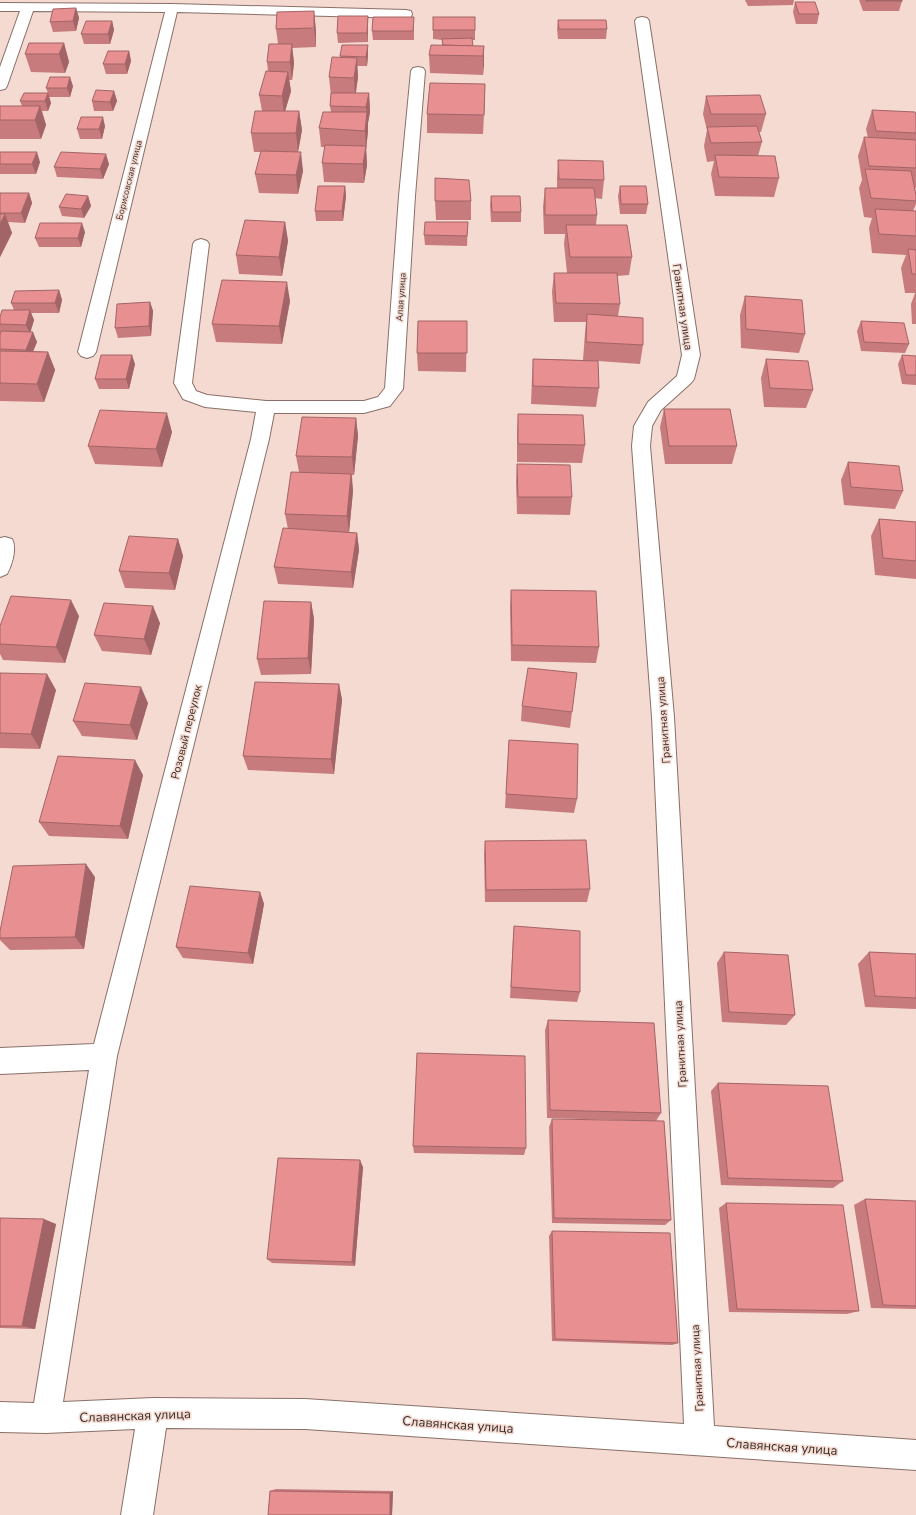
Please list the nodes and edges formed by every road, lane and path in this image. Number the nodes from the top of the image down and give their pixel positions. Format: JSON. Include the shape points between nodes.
{"nodes":[{"id":1,"x":0,"y":7,"type":"edge"},
{"id":2,"x":28,"y":7,"type":"junction"},
{"id":3,"x":172,"y":8,"type":"junction"},
{"id":4,"x":406,"y":14,"type":"dead end"},
{"id":5,"x":642,"y":22,"type":"dead end"},
{"id":6,"x":418,"y":71,"type":"dead end"},
{"id":7,"x":0,"y":86,"type":"edge"},
{"id":8,"x":201,"y":244,"type":"dead end"},
{"id":9,"x":86,"y":352,"type":"dead end"},
{"id":10,"x":266,"y":407,"type":"junction"},
{"id":11,"x":5,"y":544,"type":"dead end"},
{"id":12,"x":0,"y":568,"type":"edge"},
{"id":13,"x":104,"y":1056,"type":"junction"},
{"id":14,"x":0,"y":1061,"type":"edge"},
{"id":15,"x":153,"y":1413,"type":"junction"},
{"id":16,"x":0,"y":1417,"type":"edge"},
{"id":17,"x":46,"y":1418,"type":"junction"},
{"id":18,"x":700,"y":1440,"type":"junction"},
{"id":19,"x":916,"y":1455,"type":"edge"},
{"id":20,"x":137,"y":1515,"type":"edge"}],
"edges":[{"from":1,"to":2,"type":"street"},
{"from":2,"to":3,"type":"street"},
{"from":2,"to":7,"type":"street"},
{"from":3,"to":4,"type":"street"},
{"from":3,"to":9,"type":"street","name":"Борисовская улица"},
{"from":5,"to":18,"type":"street","name":"Гранитная улица","via":[[690,355],[685,379],[654,406],[643,426],[641,446],[664,725]]},
{"from":6,"to":10,"type":"street","name":"Алая улица","via":[[394,390],[384,402],[364,408]]},
{"from":8,"to":10,"type":"street","name":"Алая улица","via":[[183,383],[189,394],[205,401]]},
{"from":10,"to":13,"type":"street","name":"Розовый переулок"},
{"from":11,"to":12,"type":"street"},
{"from":13,"to":14,"type":"street"},
{"from":13,"to":17,"type":"street","name":"Розовый переулок"},
{"from":15,"to":17,"type":"street","name":"Славянская улица"},
{"from":15,"to":18,"type":"street","name":"Славянская улица","via":[[305,1414]]},
{"from":15,"to":20,"type":"street"},
{"from":16,"to":17,"type":"street","name":"Славянская улица"},
{"from":18,"to":19,"type":"street","name":"Славянская улица"}]}
